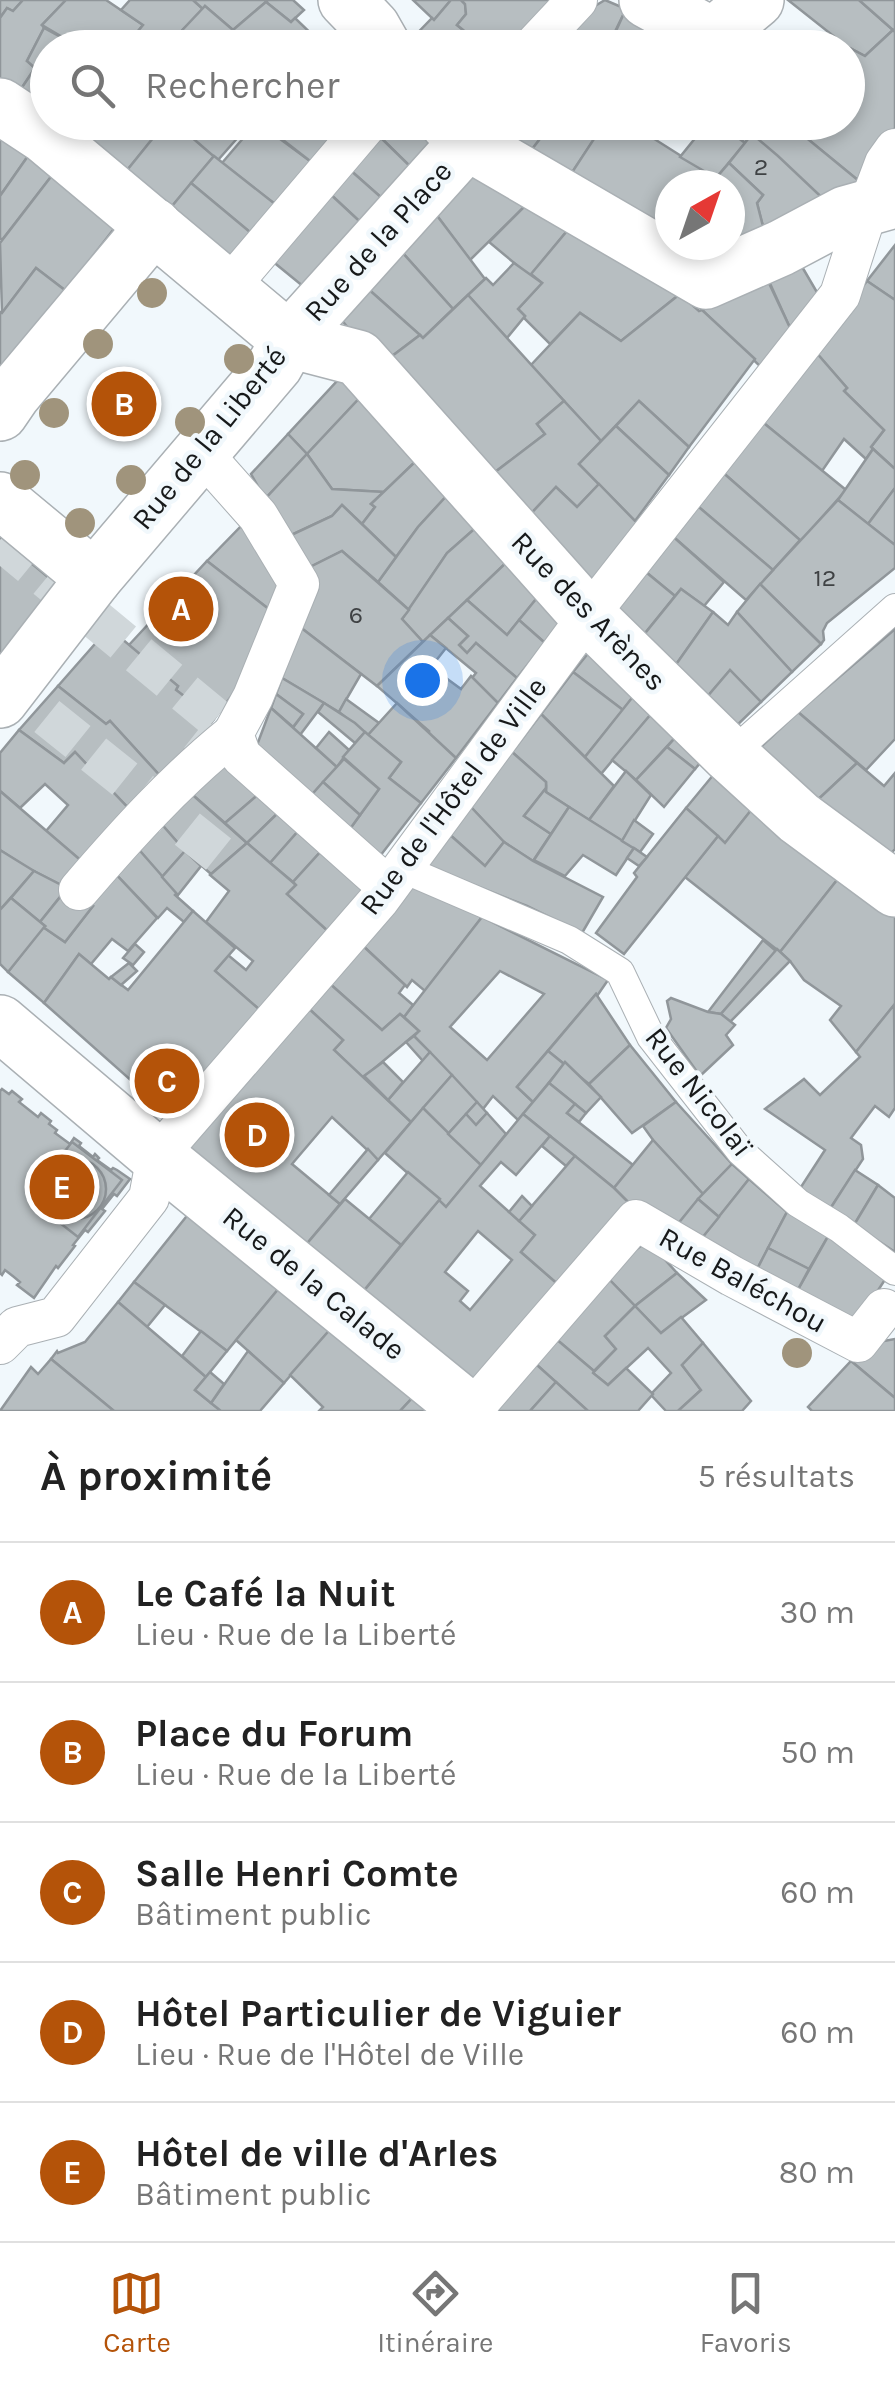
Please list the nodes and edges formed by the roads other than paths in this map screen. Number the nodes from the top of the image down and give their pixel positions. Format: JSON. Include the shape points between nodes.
{"nodes":[{"id":1,"x":346,"y":0,"type":"edge"},
{"id":2,"x":577,"y":0,"type":"edge"},
{"id":3,"x":647,"y":0,"type":"edge"},
{"id":4,"x":756,"y":0,"type":"edge"},
{"id":5,"x":374,"y":30,"type":"edge"},
{"id":6,"x":549,"y":30,"type":"edge"},
{"id":7,"x":702,"y":30,"type":"edge"},
{"id":8,"x":720,"y":30,"type":"edge"},
{"id":9,"x":0,"y":106,"type":"edge"},
{"id":10,"x":30,"y":126,"type":"edge"},
{"id":11,"x":50,"y":140,"type":"edge"},
{"id":12,"x":354,"y":140,"type":"edge"},
{"id":13,"x":454,"y":140,"type":"edge"},
{"id":14,"x":481,"y":140,"type":"edge"},
{"id":15,"x":895,"y":149,"type":"edge"},
{"id":16,"x":882,"y":204,"type":"edge"},
{"id":17,"x":154,"y":226,"type":"junction"},
{"id":18,"x":228,"y":288,"type":"junction"},
{"id":19,"x":290,"y":340,"type":"junction"},
{"id":20,"x":4,"y":398,"type":"edge"},
{"id":21,"x":202,"y":453,"type":"junction"},
{"id":22,"x":0,"y":500,"type":"edge"},
{"id":23,"x":94,"y":578,"type":"junction"},
{"id":24,"x":895,"y":608,"type":"edge"},
{"id":25,"x":588,"y":616,"type":"junction"},
{"id":26,"x":0,"y":700,"type":"edge"},
{"id":27,"x":234,"y":734,"type":"junction"},
{"id":28,"x":730,"y":755,"type":"junction"},
{"id":29,"x":394,"y":877,"type":"junction"},
{"id":30,"x":895,"y":889,"type":"edge"},
{"id":31,"x":79,"y":890,"type":"dead end"},
{"id":32,"x":0,"y":1022,"type":"edge"},
{"id":33,"x":157,"y":1156,"type":"junction"},
{"id":34,"x":895,"y":1270,"type":"edge"},
{"id":35,"x":891,"y":1306,"type":"edge"},
{"id":36,"x":0,"y":1344,"type":"edge"},
{"id":37,"x":471,"y":1411,"type":"edge"}],
"edges":[{"from":1,"to":5,"type":"street"},
{"from":2,"to":6,"type":"street"},
{"from":3,"to":7,"type":"street"},
{"from":4,"to":8,"type":"street"},
{"from":9,"to":10,"type":"street","name":"Rue de la Liberté"},
{"from":11,"to":17,"type":"street","name":"Rue de la Liberté"},
{"from":12,"to":18,"type":"street"},
{"from":13,"to":19,"type":"street","name":"Rue de la Place"},
{"from":14,"to":16,"type":"street","via":[[706,280],[845,214]]},
{"from":15,"to":16,"type":"street","name":"Rue de l'Hôtel de Ville","via":[[885,164]]},
{"from":16,"to":25,"type":"street","name":"Rue de l'Hôtel de Ville","via":[[840,296]]},
{"from":17,"to":18,"type":"street","name":"Rue de la Liberté"},
{"from":17,"to":20,"type":"street"},
{"from":18,"to":19,"type":"street","name":"Rue de la Liberté"},
{"from":19,"to":21,"type":"street","name":"Rue de la Liberté"},
{"from":19,"to":25,"type":"street","name":"Rue des Arènes","via":[[358,358]]},
{"from":21,"to":23,"type":"street","name":"Rue de la Liberté"},
{"from":21,"to":27,"type":"street","via":[[258,516],[299,584]]},
{"from":22,"to":23,"type":"street"},
{"from":23,"to":26,"type":"street","name":"Rue de la Liberté"},
{"from":24,"to":28,"type":"lane"},
{"from":25,"to":28,"type":"street","name":"Rue des Arènes"},
{"from":25,"to":29,"type":"street","name":"Rue de l'Hôtel de Ville"},
{"from":27,"to":29,"type":"street","via":[[241,756]]},
{"from":27,"to":31,"type":"street","via":[[192,768]]},
{"from":28,"to":30,"type":"street","name":"Rue des Arènes","via":[[799,818]]},
{"from":29,"to":33,"type":"street","name":"Rue de l'Hôtel de Ville"},
{"from":29,"to":34,"type":"lane","name":"Rue Nicolaï","via":[[569,940],[620,972],[651,1037],[740,1151],[798,1203]]},
{"from":32,"to":33,"type":"street","name":"Rue de la Calade"},
{"from":33,"to":36,"type":"street","name":"Rue de l'Hôtel de Ville","via":[[149,1198],[56,1317],[17,1327]]},
{"from":33,"to":37,"type":"street","name":"Rue de la Calade"},
{"from":35,"to":37,"type":"street","name":"Rue Baléchou","via":[[858,1342],[636,1220]]}]}
